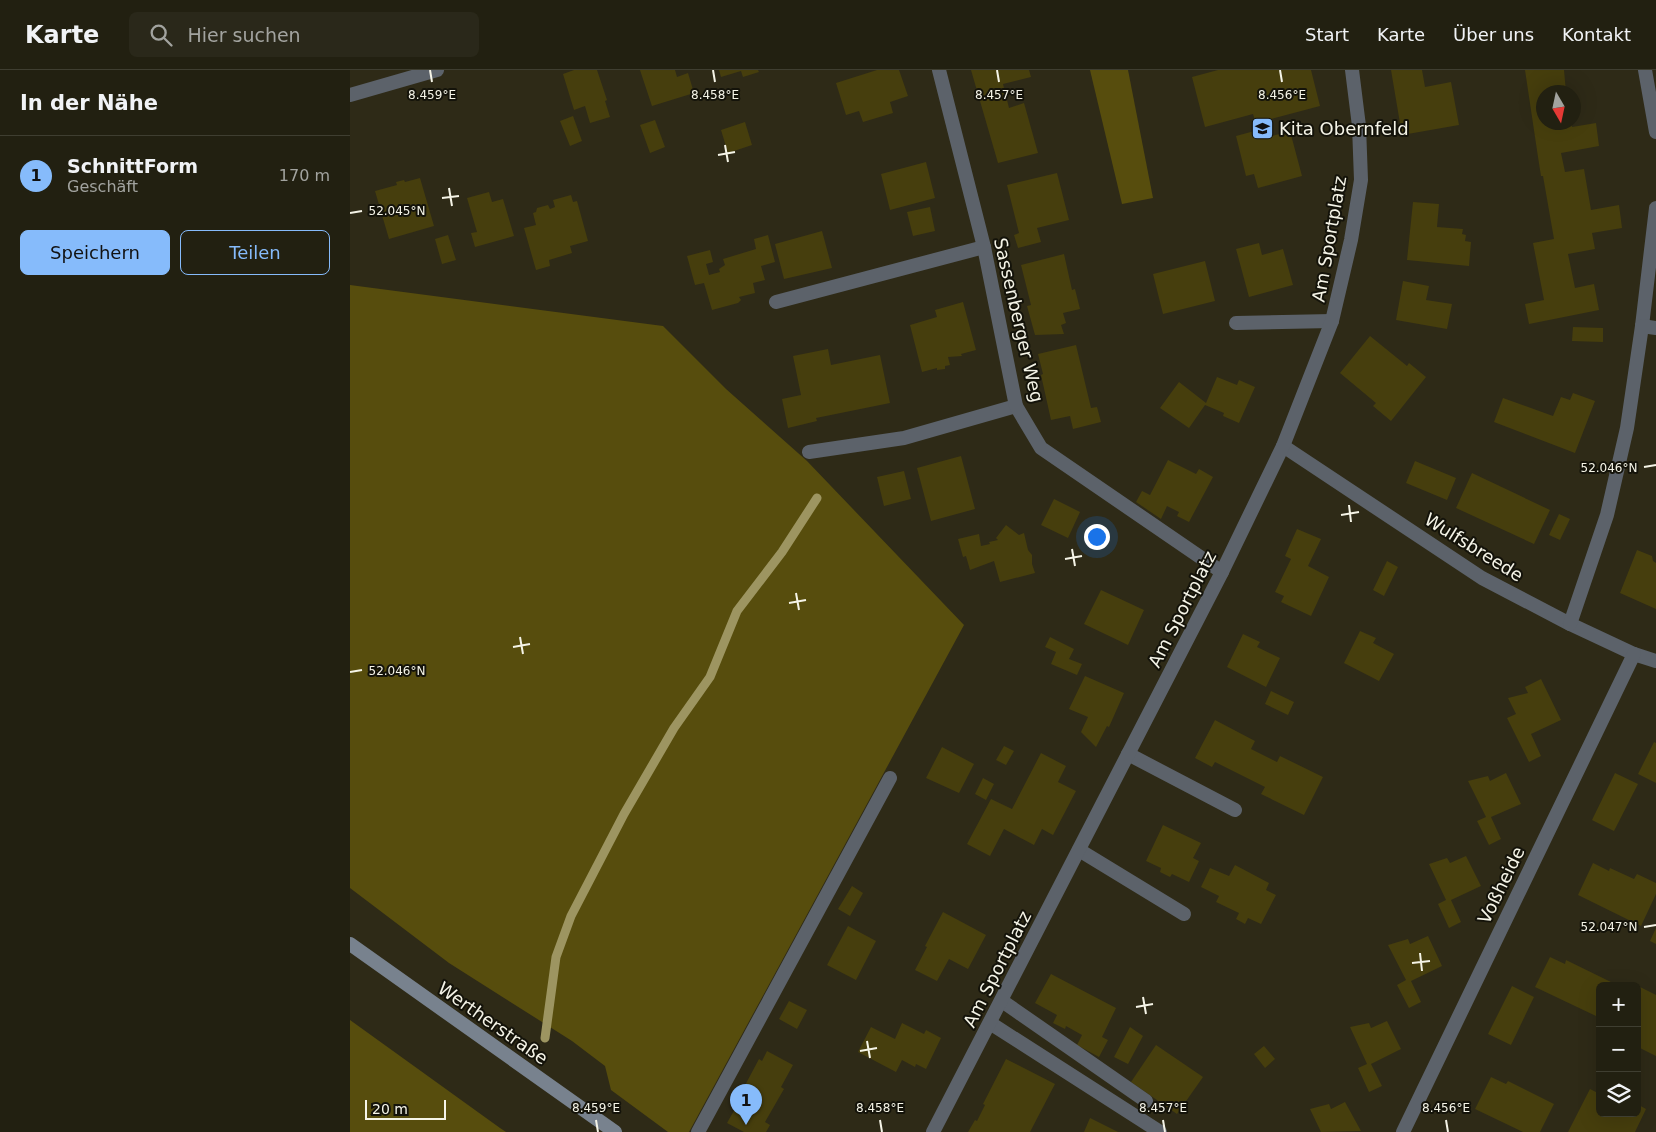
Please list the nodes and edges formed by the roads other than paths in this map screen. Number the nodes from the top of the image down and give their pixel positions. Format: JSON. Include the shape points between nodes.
{"nodes":[{"id":1,"x":437,"y":70,"type":"edge"},
{"id":2,"x":940,"y":70,"type":"edge"},
{"id":3,"x":1352,"y":70,"type":"edge"},
{"id":4,"x":1645,"y":70,"type":"edge"},
{"id":5,"x":350,"y":95,"type":"edge"},
{"id":6,"x":1656,"y":132,"type":"edge"},
{"id":7,"x":1656,"y":208,"type":"edge"},
{"id":8,"x":984,"y":247,"type":"junction"},
{"id":9,"x":776,"y":302,"type":"dead end"},
{"id":10,"x":1332,"y":321,"type":"junction"},
{"id":11,"x":1236,"y":323,"type":"dead end"},
{"id":12,"x":1649,"y":327,"type":"edge"},
{"id":13,"x":1016,"y":406,"type":"junction"},
{"id":14,"x":1283,"y":446,"type":"junction"},
{"id":15,"x":809,"y":452,"type":"dead end"},
{"id":16,"x":1222,"y":572,"type":"junction"},
{"id":17,"x":1570,"y":624,"type":"junction"},
{"id":18,"x":1634,"y":654,"type":"junction"},
{"id":19,"x":1656,"y":661,"type":"edge"},
{"id":20,"x":1128,"y":754,"type":"junction"},
{"id":21,"x":890,"y":778,"type":"dead end"},
{"id":22,"x":1235,"y":810,"type":"dead end"},
{"id":23,"x":1079,"y":850,"type":"junction"},
{"id":24,"x":1184,"y":914,"type":"dead end"},
{"id":25,"x":350,"y":944,"type":"edge"},
{"id":26,"x":1002,"y":1001,"type":"junction"},
{"id":27,"x":990,"y":1023,"type":"junction"},
{"id":28,"x":1146,"y":1101,"type":"dead end"},
{"id":29,"x":615,"y":1132,"type":"edge"},
{"id":30,"x":698,"y":1132,"type":"edge"},
{"id":31,"x":933,"y":1132,"type":"edge"},
{"id":32,"x":1160,"y":1132,"type":"edge"},
{"id":33,"x":1402,"y":1132,"type":"edge"}],
"edges":[{"from":1,"to":5,"type":"street"},
{"from":2,"to":8,"type":"street","name":"Sassenberger Weg"},
{"from":3,"to":10,"type":"street","name":"Am Sportplatz","via":[[1361,180]]},
{"from":4,"to":6,"type":"street"},
{"from":7,"to":12,"type":"street"},
{"from":8,"to":9,"type":"street"},
{"from":8,"to":13,"type":"street","name":"Sassenberger Weg"},
{"from":10,"to":11,"type":"street"},
{"from":10,"to":14,"type":"street","name":"Am Sportplatz"},
{"from":12,"to":17,"type":"street","via":[[1607,516]]},
{"from":13,"to":15,"type":"street","via":[[904,438]]},
{"from":13,"to":16,"type":"street","name":"Sassenberger Weg","via":[[1041,448]]},
{"from":14,"to":16,"type":"street","name":"Am Sportplatz"},
{"from":14,"to":17,"type":"street","name":"Wulfsbreede","via":[[1482,578]]},
{"from":16,"to":20,"type":"street","name":"Am Sportplatz"},
{"from":17,"to":18,"type":"street","name":"Wulfsbreede"},
{"from":18,"to":19,"type":"street","name":"Wulfsbreede"},
{"from":18,"to":33,"type":"street","name":"Voßheide"},
{"from":20,"to":22,"type":"street"},
{"from":20,"to":23,"type":"street","name":"Am Sportplatz"},
{"from":21,"to":30,"type":"street"},
{"from":23,"to":24,"type":"street"},
{"from":23,"to":26,"type":"street","name":"Am Sportplatz"},
{"from":25,"to":29,"type":"main road","name":"Wertherstraße"},
{"from":26,"to":27,"type":"street","name":"Am Sportplatz"},
{"from":26,"to":28,"type":"street"},
{"from":27,"to":31,"type":"street","name":"Am Sportplatz"},
{"from":27,"to":32,"type":"street"}]}
